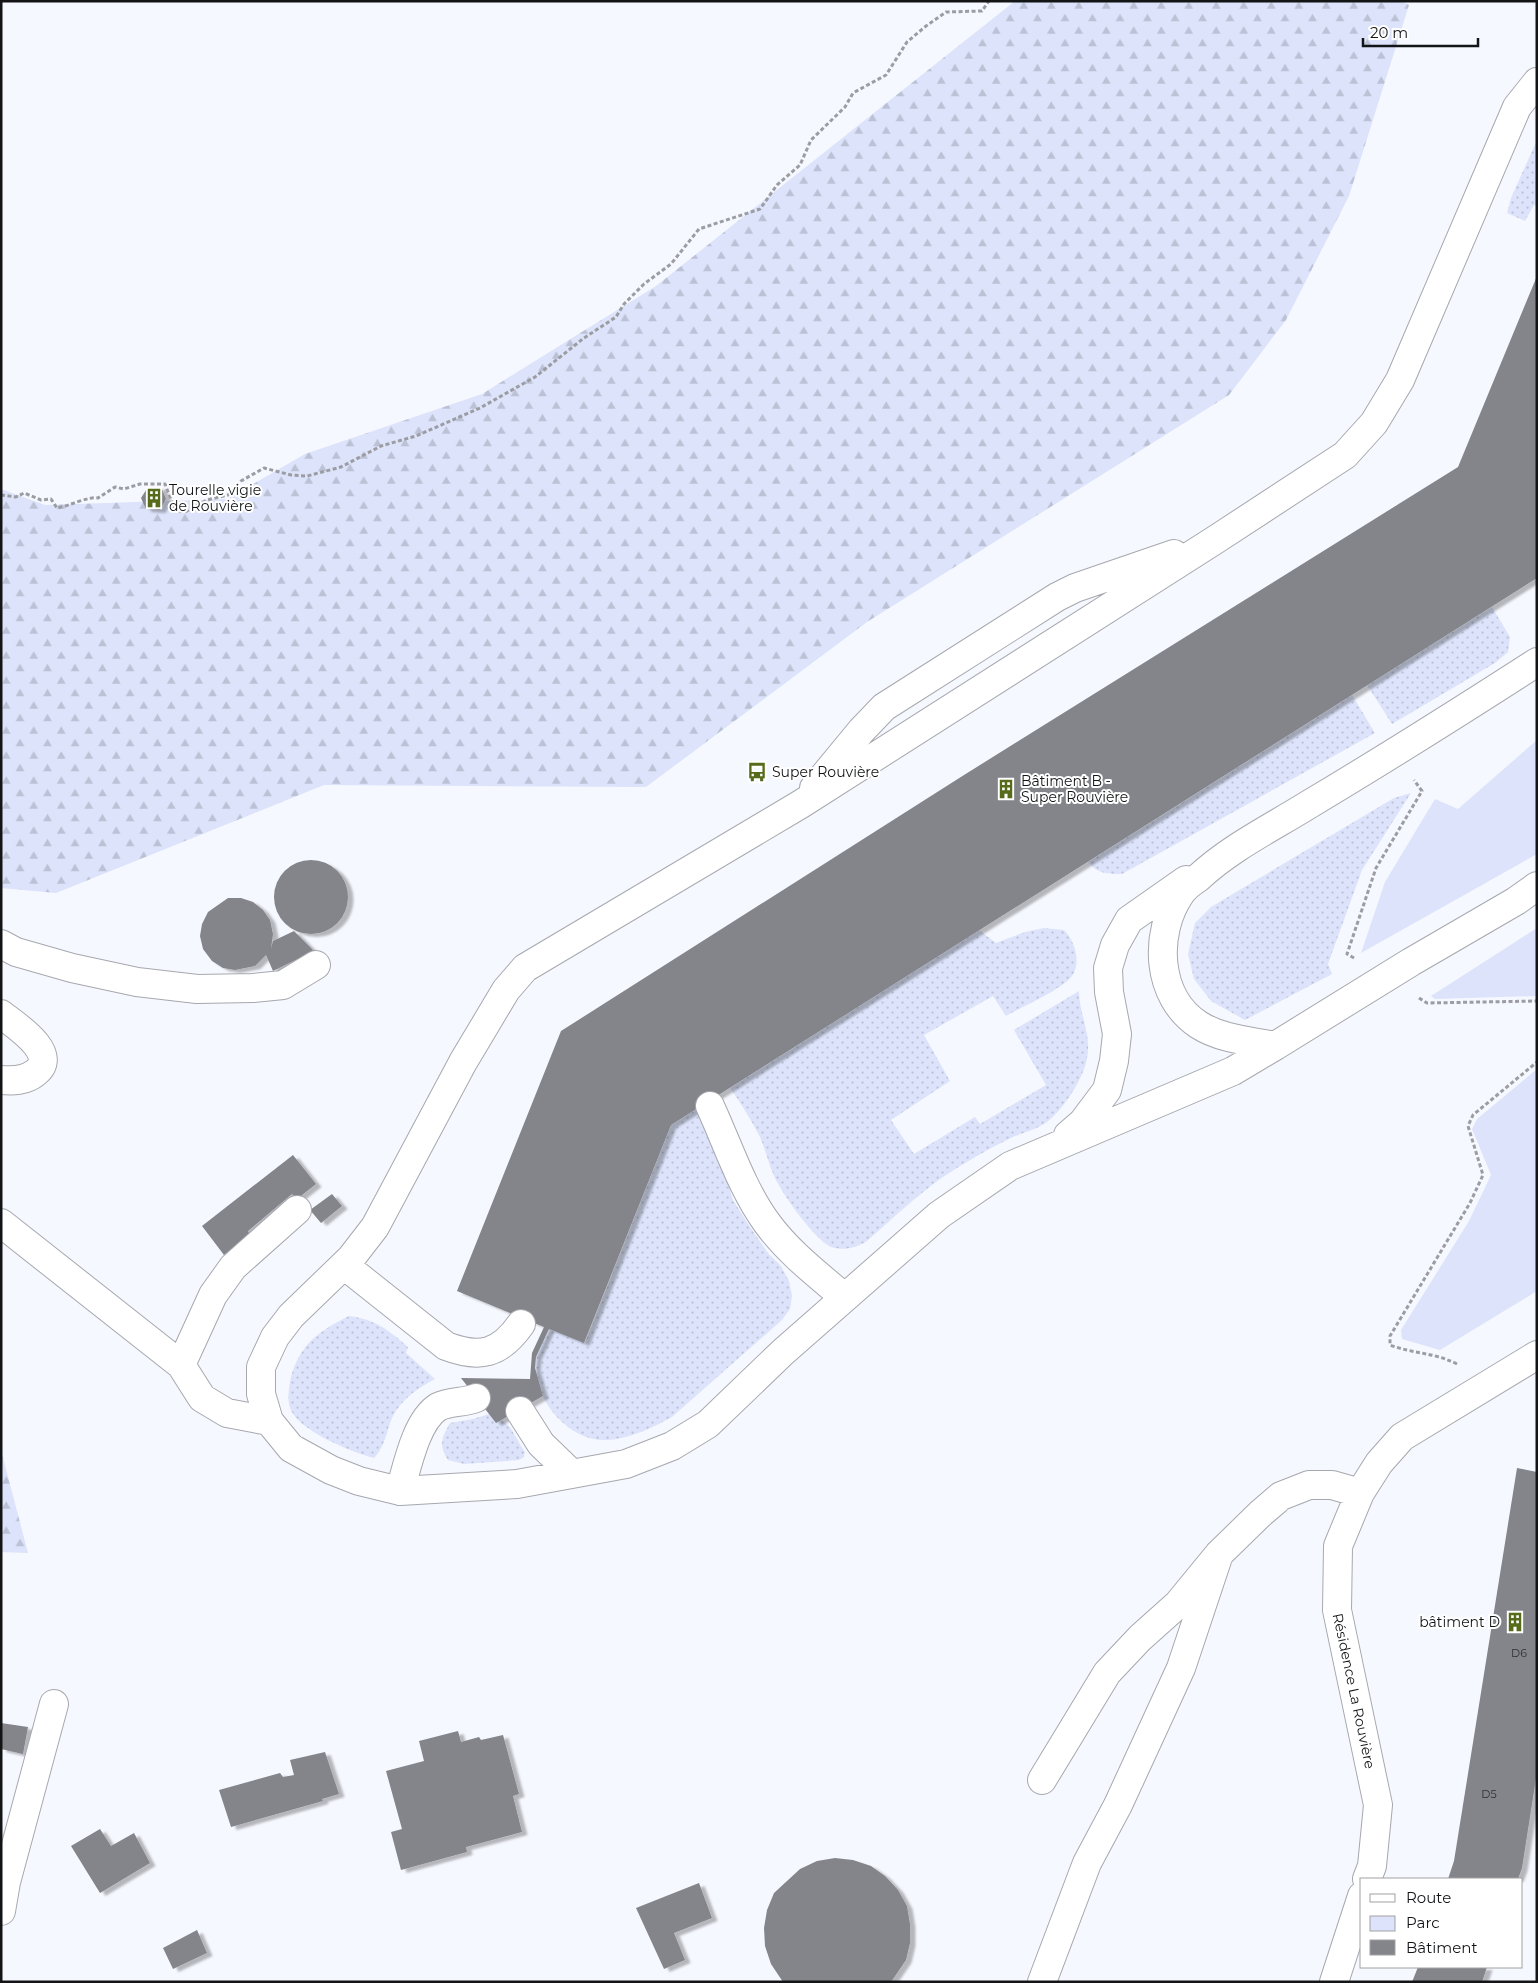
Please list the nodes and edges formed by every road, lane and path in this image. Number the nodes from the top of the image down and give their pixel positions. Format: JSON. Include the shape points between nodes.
{"nodes":[{"id":1,"x":989,"y":1,"type":"edge"},
{"id":2,"x":1537,"y":82,"type":"edge"},
{"id":3,"x":1,"y":495,"type":"edge"},
{"id":4,"x":1216,"y":540,"type":"junction"},
{"id":5,"x":1537,"y":662,"type":"edge"},
{"id":6,"x":1422,"y":791,"type":"dead end"},
{"id":7,"x":801,"y":804,"type":"junction"},
{"id":8,"x":1217,"y":860,"type":"junction"},
{"id":9,"x":1537,"y":886,"type":"edge"},
{"id":10,"x":1,"y":944,"type":"edge"},
{"id":11,"x":1347,"y":954,"type":"dead end"},
{"id":12,"x":316,"y":965,"type":"dead end"},
{"id":13,"x":1537,"y":1001,"type":"edge"},
{"id":14,"x":1427,"y":1003,"type":"dead end"},
{"id":15,"x":1,"y":1014,"type":"edge"},
{"id":16,"x":1275,"y":1046,"type":"junction"},
{"id":17,"x":1537,"y":1062,"type":"edge"},
{"id":18,"x":1,"y":1080,"type":"edge"},
{"id":19,"x":710,"y":1106,"type":"dead end"},
{"id":20,"x":1055,"y":1146,"type":"junction"},
{"id":21,"x":297,"y":1210,"type":"dead end"},
{"id":22,"x":1,"y":1223,"type":"edge"},
{"id":23,"x":344,"y":1264,"type":"junction"},
{"id":24,"x":844,"y":1297,"type":"junction"},
{"id":25,"x":522,"y":1324,"type":"dead end"},
{"id":26,"x":1439,"y":1355,"type":"dead end"},
{"id":27,"x":1537,"y":1355,"type":"edge"},
{"id":28,"x":181,"y":1365,"type":"junction"},
{"id":29,"x":476,"y":1398,"type":"dead end"},
{"id":30,"x":520,"y":1411,"type":"dead end"},
{"id":31,"x":269,"y":1421,"type":"junction"},
{"id":32,"x":572,"y":1474,"type":"junction"},
{"id":33,"x":400,"y":1491,"type":"junction"},
{"id":34,"x":1360,"y":1493,"type":"junction"},
{"id":35,"x":1219,"y":1554,"type":"junction"},
{"id":36,"x":54,"y":1704,"type":"dead end"},
{"id":37,"x":1042,"y":1780,"type":"dead end"},
{"id":38,"x":1367,"y":1878,"type":"edge"},
{"id":39,"x":1360,"y":1902,"type":"edge"},
{"id":40,"x":1,"y":1911,"type":"edge"},
{"id":41,"x":1042,"y":1982,"type":"edge"},
{"id":42,"x":1334,"y":1982,"type":"edge"}],
"edges":[{"from":1,"to":3,"type":"path","via":[[982,11],[946,12],[926,26],[907,42],[886,75],[853,93],[845,107],[811,140],[800,165],[777,185],[760,209],[699,229],[670,264],[624,304],[616,317],[535,377],[480,408],[416,436],[381,446],[341,467],[307,476],[264,468],[241,481],[228,495],[207,500],[185,512],[173,506],[165,484],[140,484],[124,489],[115,487],[98,498],[92,496],[57,508],[51,500],[41,500],[24,493],[16,497]]},
{"from":2,"to":4,"type":"street","via":[[1517,107],[1400,380],[1374,423],[1345,455]]},
{"from":4,"to":7,"type":"street"},
{"from":4,"to":7,"type":"street","via":[[1075,588],[909,691],[884,707],[861,731]]},
{"from":5,"to":8,"type":"street","via":[[1400,750]]},
{"from":6,"to":11,"type":"path","via":[[1376,868]]},
{"from":7,"to":23,"type":"street","via":[[525,968],[506,990],[463,1062],[375,1228]]},
{"from":8,"to":16,"type":"street","via":[[1182,892],[1167,920],[1162,946],[1164,973],[1176,1002],[1198,1024],[1219,1035]]},
{"from":8,"to":20,"type":"street","via":[[1129,920],[1115,945],[1108,968],[1108,992],[1117,1034],[1107,1090],[1083,1122]]},
{"from":9,"to":16,"type":"street"},
{"from":10,"to":12,"type":"street","via":[[24,955],[72,968],[137,982],[197,990],[284,985]]},
{"from":13,"to":14,"type":"path"},
{"from":15,"to":18,"type":"street","via":[[42,1051],[42,1064],[26,1079]]},
{"from":16,"to":20,"type":"street","via":[[1233,1071]]},
{"from":17,"to":26,"type":"path","via":[[1473,1115],[1468,1126],[1483,1176],[1390,1336],[1390,1345]]},
{"from":19,"to":24,"type":"street","via":[[767,1224]]},
{"from":20,"to":24,"type":"street","via":[[1010,1166],[939,1214]]},
{"from":21,"to":28,"type":"street","via":[[233,1267],[213,1295]]},
{"from":22,"to":28,"type":"street"},
{"from":23,"to":25,"type":"street","via":[[446,1346],[464,1353],[479,1354],[496,1348],[511,1338]]},
{"from":23,"to":31,"type":"street","via":[[291,1316],[275,1337],[261,1367],[261,1394]]},
{"from":24,"to":32,"type":"street","via":[[708,1424],[672,1446],[626,1464]]},
{"from":27,"to":34,"type":"street","name":"Résidence La Rouvière","via":[[1402,1437],[1379,1463]]},
{"from":28,"to":31,"type":"street","via":[[202,1398],[227,1413]]},
{"from":29,"to":33,"type":"street","via":[[449,1403],[428,1416],[418,1433]]},
{"from":30,"to":32,"type":"street","via":[[537,1439]]},
{"from":31,"to":33,"type":"street","via":[[291,1448],[331,1470]]},
{"from":32,"to":33,"type":"street","via":[[517,1484]]},
{"from":34,"to":35,"type":"street","via":[[1332,1485],[1310,1486],[1281,1496]]},
{"from":34,"to":38,"type":"street","name":"Résidence La Rouvière","via":[[1338,1546],[1337,1610],[1378,1805],[1372,1866]]},
{"from":35,"to":37,"type":"street","via":[[1178,1604],[1107,1673]]},
{"from":35,"to":41,"type":"street","via":[[1181,1668],[1118,1805],[1087,1863]]},
{"from":36,"to":40,"type":"street"},
{"from":39,"to":42,"type":"street"}]}
